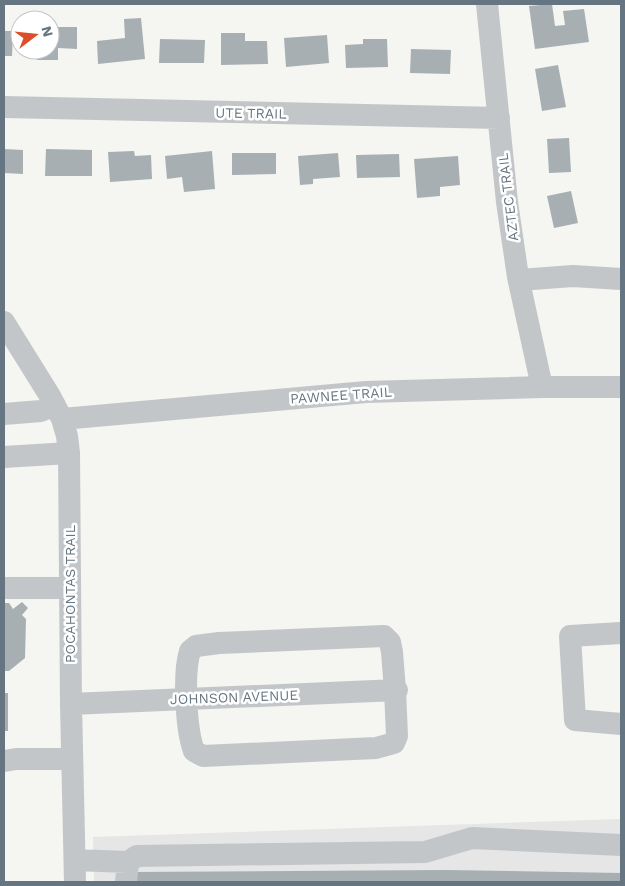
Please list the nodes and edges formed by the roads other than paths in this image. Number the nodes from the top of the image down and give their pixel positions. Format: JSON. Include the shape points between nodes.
{"nodes":[{"id":1,"x":487,"y":4,"type":"edge"},
{"id":2,"x":4,"y":108,"type":"edge"},
{"id":3,"x":499,"y":118,"type":"junction"},
{"id":4,"x":621,"y":279,"type":"edge"},
{"id":5,"x":519,"y":280,"type":"junction"},
{"id":6,"x":4,"y":322,"type":"edge"},
{"id":7,"x":542,"y":387,"type":"junction"},
{"id":8,"x":621,"y":387,"type":"edge"},
{"id":9,"x":58,"y":412,"type":"junction"},
{"id":10,"x":4,"y":414,"type":"edge"},
{"id":11,"x":69,"y":453,"type":"junction"},
{"id":12,"x":4,"y":457,"type":"edge"},
{"id":13,"x":4,"y":588,"type":"edge"},
{"id":14,"x":70,"y":588,"type":"junction"},
{"id":15,"x":621,"y":633,"type":"edge"},
{"id":16,"x":396,"y":690,"type":"junction"},
{"id":17,"x":186,"y":699,"type":"junction"},
{"id":18,"x":71,"y":704,"type":"junction"},
{"id":19,"x":621,"y":724,"type":"edge"},
{"id":20,"x":72,"y":759,"type":"junction"},
{"id":21,"x":4,"y":762,"type":"edge"},
{"id":22,"x":621,"y":845,"type":"edge"},
{"id":23,"x":75,"y":860,"type":"junction"},
{"id":24,"x":127,"y":872,"type":"edge"},
{"id":25,"x":75,"y":882,"type":"edge"}],
"edges":[{"from":1,"to":3,"type":"street","name":"AZTEC TRAIL"},
{"from":2,"to":3,"type":"street","name":"UTE TRAIL"},
{"from":3,"to":5,"type":"street","name":"AZTEC TRAIL"},
{"from":4,"to":5,"type":"street","via":[[574,276]]},
{"from":5,"to":7,"type":"street","name":"AZTEC TRAIL"},
{"from":6,"to":9,"type":"street","name":"POCAHONTAS TRAIL"},
{"from":7,"to":8,"type":"street","name":"PAWNEE TRAIL"},
{"from":7,"to":9,"type":"street","name":"PAWNEE TRAIL","via":[[366,392]]},
{"from":9,"to":10,"type":"street","name":"PAWNEE TRAIL"},
{"from":9,"to":11,"type":"street","name":"POCAHONTAS TRAIL"},
{"from":11,"to":12,"type":"street"},
{"from":11,"to":14,"type":"street","name":"POCAHONTAS TRAIL"},
{"from":13,"to":14,"type":"street"},
{"from":14,"to":18,"type":"street","name":"POCAHONTAS TRAIL"},
{"from":15,"to":19,"type":"street","via":[[570,636],[575,720]]},
{"from":16,"to":17,"type":"street","name":"JOHNSON AVENUE"},
{"from":16,"to":17,"type":"street","via":[[390,642],[384,636],[219,643],[196,646],[190,651]]},
{"from":16,"to":17,"type":"street","via":[[397,736],[394,743],[376,748],[203,756],[194,751],[191,744]]},
{"from":17,"to":18,"type":"street","name":"JOHNSON AVENUE"},
{"from":18,"to":20,"type":"street","name":"POCAHONTAS TRAIL"},
{"from":20,"to":21,"type":"street"},
{"from":20,"to":23,"type":"street","name":"POCAHONTAS TRAIL"},
{"from":22,"to":24,"type":"street","via":[[472,838],[425,852],[137,856]]},
{"from":23,"to":24,"type":"street"},
{"from":23,"to":25,"type":"street","name":"POCAHONTAS TRAIL"}]}
